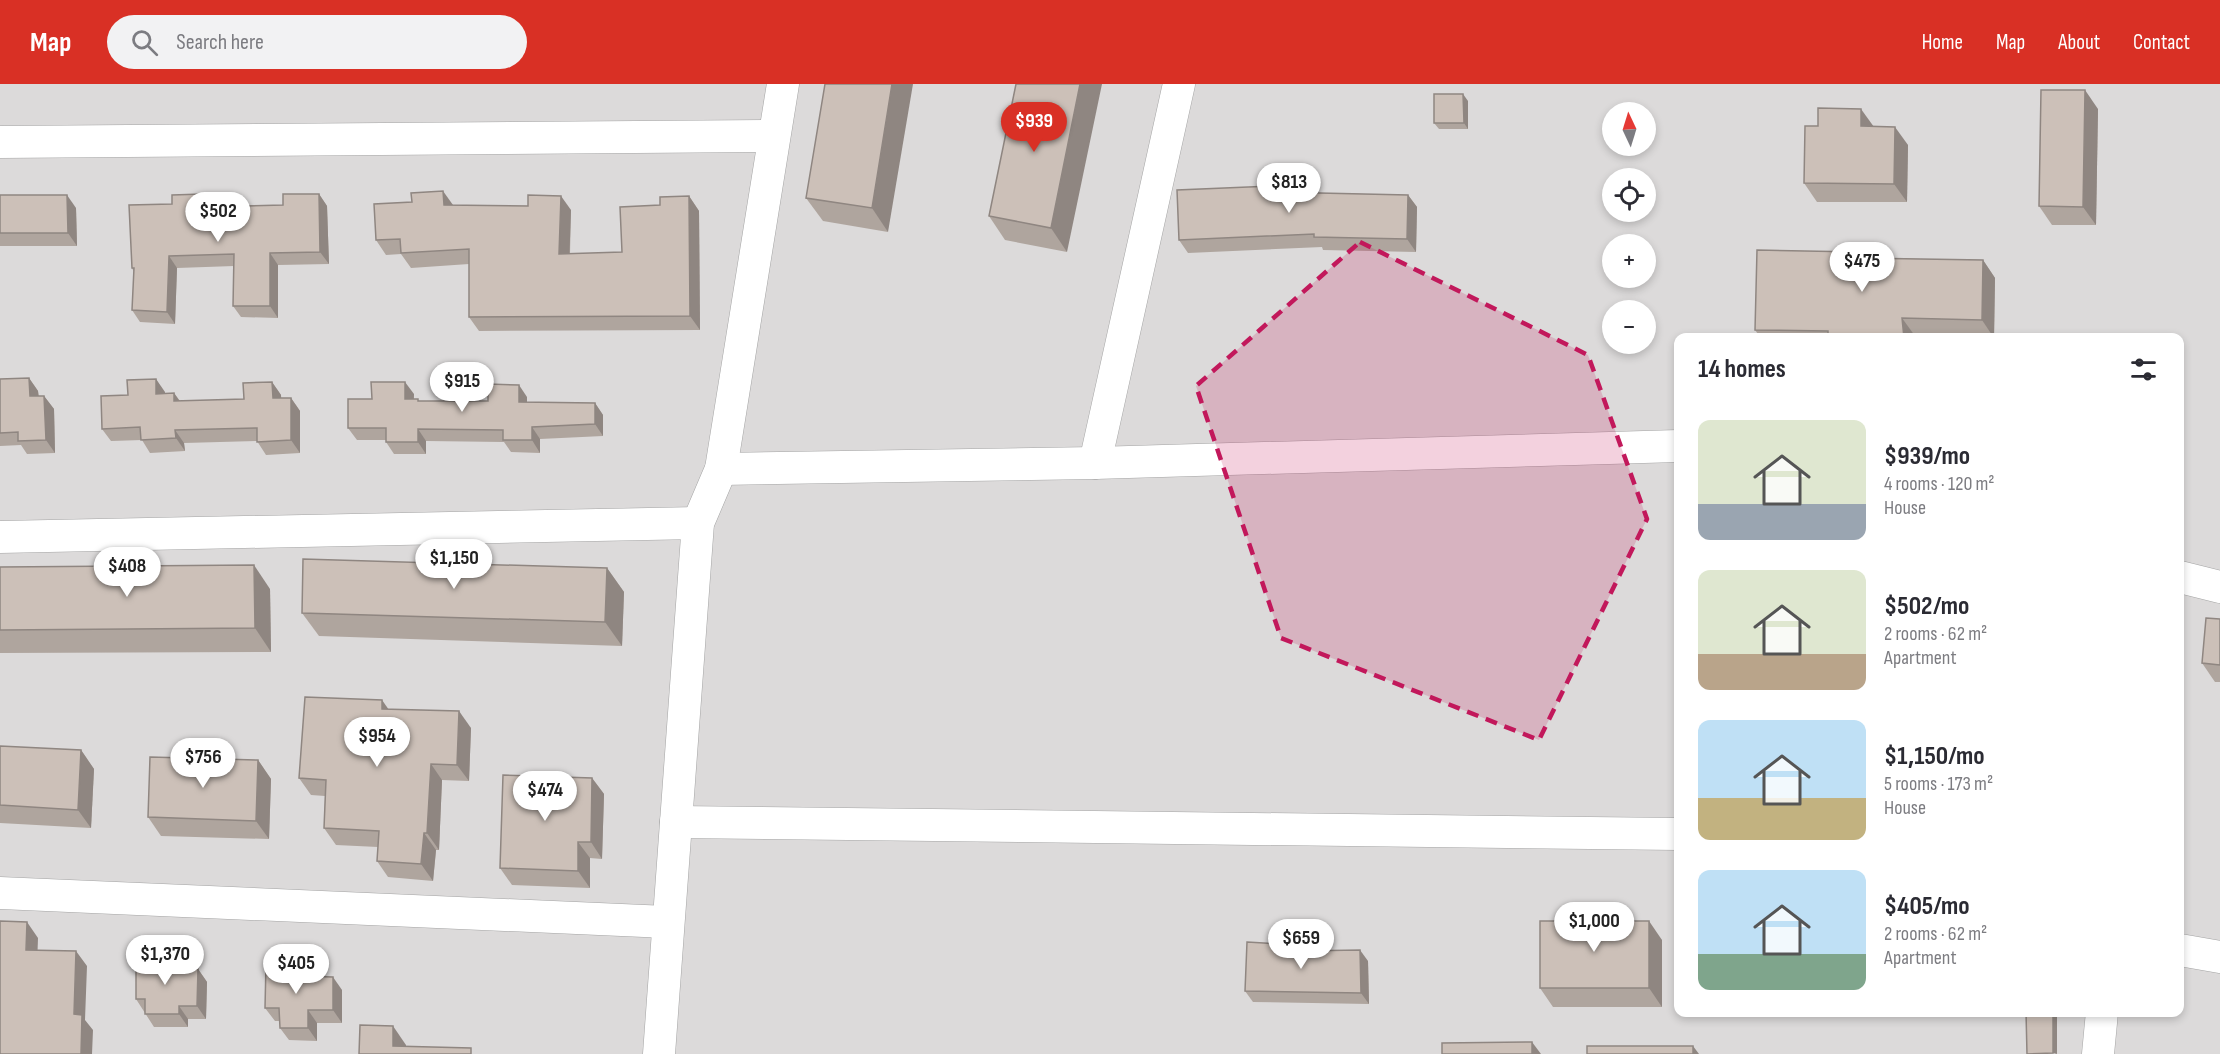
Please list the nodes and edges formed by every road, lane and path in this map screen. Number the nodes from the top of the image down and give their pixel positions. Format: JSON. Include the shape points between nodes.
{"nodes":[{"id":1,"x":783,"y":84,"type":"edge"},
{"id":2,"x":1179,"y":84,"type":"edge"},
{"id":3,"x":774,"y":136,"type":"junction"},
{"id":4,"x":0,"y":142,"type":"edge"},
{"id":5,"x":1674,"y":446,"type":"edge"},
{"id":6,"x":1095,"y":463,"type":"junction"},
{"id":7,"x":721,"y":469,"type":"junction"},
{"id":8,"x":698,"y":523,"type":"junction"},
{"id":9,"x":0,"y":537,"type":"edge"},
{"id":10,"x":2184,"y":578,"type":"edge"},
{"id":11,"x":2220,"y":586,"type":"edge"},
{"id":12,"x":676,"y":822,"type":"junction"},
{"id":13,"x":1674,"y":834,"type":"edge"},
{"id":14,"x":0,"y":893,"type":"edge"},
{"id":15,"x":667,"y":922,"type":"junction"},
{"id":16,"x":2184,"y":951,"type":"edge"},
{"id":17,"x":2220,"y":957,"type":"edge"},
{"id":18,"x":2102,"y":1017,"type":"edge"},
{"id":19,"x":659,"y":1054,"type":"edge"},
{"id":20,"x":2098,"y":1054,"type":"edge"}],
"edges":[{"from":1,"to":3,"type":"street"},
{"from":2,"to":6,"type":"street"},
{"from":3,"to":4,"type":"street"},
{"from":3,"to":7,"type":"street"},
{"from":5,"to":6,"type":"street"},
{"from":6,"to":7,"type":"street"},
{"from":7,"to":8,"type":"street"},
{"from":8,"to":9,"type":"street"},
{"from":8,"to":12,"type":"street"},
{"from":10,"to":11,"type":"street"},
{"from":12,"to":13,"type":"street"},
{"from":12,"to":15,"type":"street"},
{"from":14,"to":15,"type":"street"},
{"from":15,"to":19,"type":"street"},
{"from":16,"to":17,"type":"street"},
{"from":18,"to":20,"type":"street"}]}
